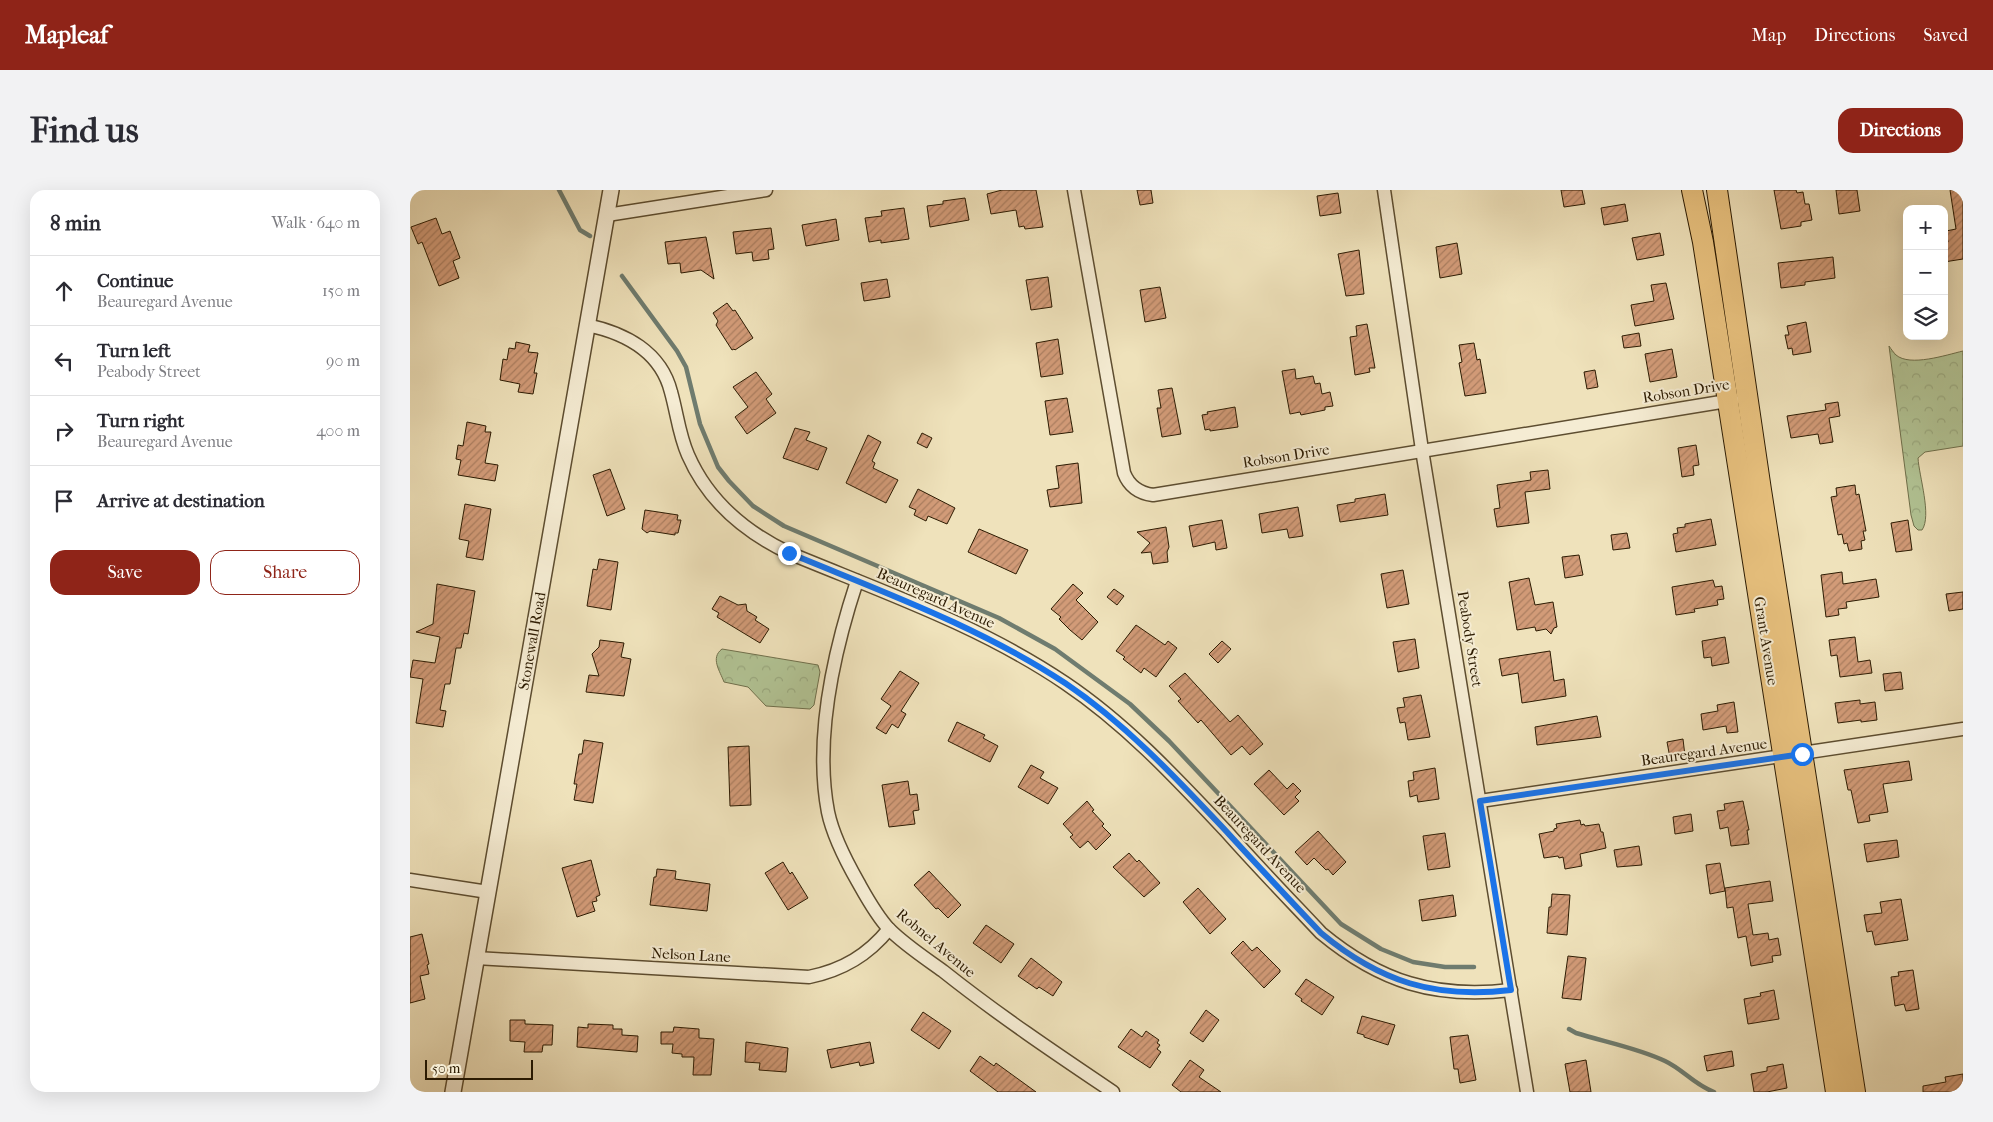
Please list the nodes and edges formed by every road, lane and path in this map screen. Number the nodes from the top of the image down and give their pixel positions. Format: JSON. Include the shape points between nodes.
{"nodes":[{"id":1,"x":611,"y":190,"type":"edge"},
{"id":2,"x":766,"y":190,"type":"edge"},
{"id":3,"x":1074,"y":190,"type":"edge"},
{"id":4,"x":1384,"y":190,"type":"edge"},
{"id":5,"x":1692,"y":190,"type":"edge"},
{"id":6,"x":1717,"y":190,"type":"edge"},
{"id":7,"x":606,"y":215,"type":"junction"},
{"id":8,"x":587,"y":325,"type":"junction"},
{"id":9,"x":1748,"y":398,"type":"junction"},
{"id":10,"x":1728,"y":401,"type":"junction"},
{"id":11,"x":1422,"y":450,"type":"junction"},
{"id":12,"x":856,"y":581,"type":"junction"},
{"id":13,"x":1963,"y":729,"type":"edge"},
{"id":14,"x":1793,"y":755,"type":"junction"},
{"id":15,"x":1480,"y":801,"type":"junction"},
{"id":16,"x":410,"y":880,"type":"edge"},
{"id":17,"x":488,"y":892,"type":"junction"},
{"id":18,"x":889,"y":929,"type":"junction"},
{"id":19,"x":476,"y":958,"type":"junction"},
{"id":20,"x":1511,"y":990,"type":"junction"},
{"id":21,"x":453,"y":1092,"type":"edge"},
{"id":22,"x":1113,"y":1092,"type":"edge"},
{"id":23,"x":1527,"y":1092,"type":"edge"},
{"id":24,"x":1836,"y":1092,"type":"edge"},
{"id":25,"x":1855,"y":1092,"type":"edge"}],
"edges":[{"from":1,"to":7,"type":"street","name":"Stonewall Road"},
{"from":2,"to":7,"type":"street"},
{"from":3,"to":11,"type":"street","name":"Robson Drive","via":[[1124,472],[1133,488],[1153,495]]},
{"from":4,"to":11,"type":"street","name":"Peabody Street"},
{"from":5,"to":10,"type":"main road","name":"Grant Avenue"},
{"from":6,"to":9,"type":"main road","name":"Grant Avenue"},
{"from":7,"to":8,"type":"street","name":"Stonewall Road"},
{"from":8,"to":12,"type":"street","name":"Beauregard Avenue","via":[[622,335],[638,345],[658,365],[668,381],[687,454],[709,491],[729,514],[766,542]]},
{"from":8,"to":17,"type":"street","name":"Stonewall Road"},
{"from":9,"to":10,"type":"street","name":"Robson Drive"},
{"from":9,"to":14,"type":"main road","name":"Grant Avenue"},
{"from":10,"to":11,"type":"street","name":"Robson Drive"},
{"from":10,"to":14,"type":"main road","name":"Grant Avenue"},
{"from":11,"to":15,"type":"street","name":"Peabody Street"},
{"from":12,"to":18,"type":"street","name":"Robnel Avenue","via":[[831,685],[825,726],[823,764],[826,796],[828,814],[850,868]]},
{"from":12,"to":20,"type":"street","name":"Beauregard Avenue","via":[[1003,646],[1100,709],[1186,789],[1321,933],[1351,957],[1386,975],[1420,986],[1464,993]]},
{"from":13,"to":14,"type":"street","name":"Beauregard Avenue"},
{"from":14,"to":15,"type":"street","name":"Beauregard Avenue"},
{"from":14,"to":24,"type":"main road","name":"Grant Avenue"},
{"from":14,"to":25,"type":"main road","name":"Grant Avenue"},
{"from":15,"to":20,"type":"street","name":"Peabody Street"},
{"from":16,"to":17,"type":"street"},
{"from":17,"to":19,"type":"street","name":"Stonewall Road"},
{"from":18,"to":19,"type":"street","name":"Nelson Lane","via":[[870,950],[853,962],[809,977]]},
{"from":18,"to":22,"type":"street","name":"Robnel Avenue","via":[[975,996]]},
{"from":19,"to":21,"type":"street","name":"Stonewall Road"},
{"from":20,"to":23,"type":"street","name":"Peabody Street"}]}
